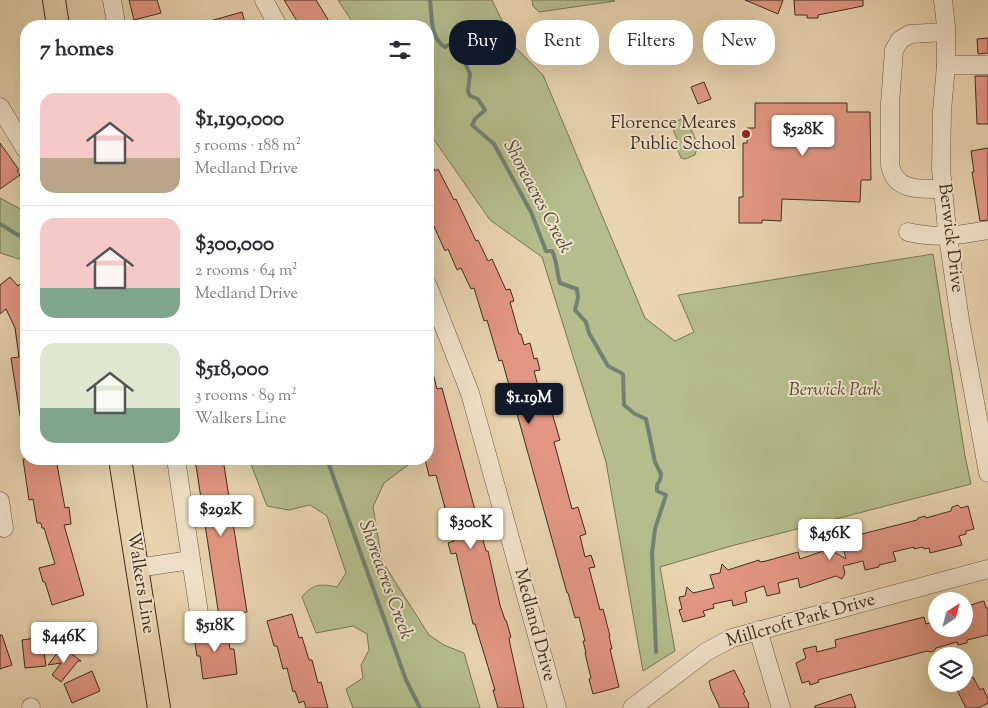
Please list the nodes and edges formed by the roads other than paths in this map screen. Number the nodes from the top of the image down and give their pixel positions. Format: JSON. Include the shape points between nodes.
{"nodes":[{"id":1,"x":54,"y":0,"type":"edge"},
{"id":2,"x":112,"y":0,"type":"edge"},
{"id":3,"x":264,"y":0,"type":"edge"},
{"id":4,"x":943,"y":0,"type":"edge"},
{"id":5,"x":57,"y":20,"type":"edge"},
{"id":6,"x":115,"y":20,"type":"edge"},
{"id":7,"x":275,"y":20,"type":"edge"},
{"id":8,"x":946,"y":32,"type":"junction"},
{"id":9,"x":946,"y":65,"type":"junction"},
{"id":10,"x":988,"y":65,"type":"edge"},
{"id":11,"x":0,"y":107,"type":"edge"},
{"id":12,"x":20,"y":128,"type":"edge"},
{"id":13,"x":943,"y":189,"type":"junction"},
{"id":14,"x":988,"y":230,"type":"edge"},
{"id":15,"x":908,"y":232,"type":"dead end"},
{"id":16,"x":948,"y":237,"type":"junction"},
{"id":17,"x":434,"y":301,"type":"edge"},
{"id":18,"x":121,"y":465,"type":"edge"},
{"id":19,"x":177,"y":465,"type":"edge"},
{"id":20,"x":988,"y":473,"type":"edge"},
{"id":21,"x":0,"y":501,"type":"edge"},
{"id":22,"x":4,"y":528,"type":"dead end"},
{"id":23,"x":191,"y":560,"type":"junction"},
{"id":24,"x":137,"y":568,"type":"junction"},
{"id":25,"x":988,"y":569,"type":"edge"},
{"id":26,"x":199,"y":613,"type":"dead end"},
{"id":27,"x":758,"y":630,"type":"junction"},
{"id":28,"x":160,"y":708,"type":"edge"},
{"id":29,"x":557,"y":708,"type":"edge"},
{"id":30,"x":632,"y":708,"type":"edge"},
{"id":31,"x":781,"y":708,"type":"edge"}],
"edges":[{"from":1,"to":5,"type":"main road"},
{"from":2,"to":6,"type":"street"},
{"from":3,"to":7,"type":"street"},
{"from":4,"to":8,"type":"street","name":"Berwick Drive"},
{"from":8,"to":9,"type":"street","name":"Berwick Drive"},
{"from":8,"to":13,"type":"street","via":[[910,34],[900,40],[894,50],[890,104],[890,165],[896,180],[903,185]]},
{"from":9,"to":10,"type":"street"},
{"from":9,"to":13,"type":"street","name":"Berwick Drive","via":[[942,111]]},
{"from":11,"to":12,"type":"street"},
{"from":13,"to":16,"type":"street","name":"Berwick Drive"},
{"from":14,"to":16,"type":"street"},
{"from":15,"to":16,"type":"street"},
{"from":16,"to":20,"type":"street","name":"Berwick Drive"},
{"from":17,"to":29,"type":"street","name":"Medland Drive","via":[[470,393]]},
{"from":18,"to":24,"type":"main road","name":"Walkers Line"},
{"from":19,"to":23,"type":"street"},
{"from":21,"to":22,"type":"street"},
{"from":23,"to":24,"type":"street"},
{"from":23,"to":26,"type":"street"},
{"from":24,"to":28,"type":"main road","name":"Walkers Line"},
{"from":25,"to":27,"type":"street","name":"Millcroft Park Drive"},
{"from":27,"to":30,"type":"street","name":"Millcroft Park Drive","via":[[732,638],[706,652]]},
{"from":27,"to":31,"type":"street"}]}
